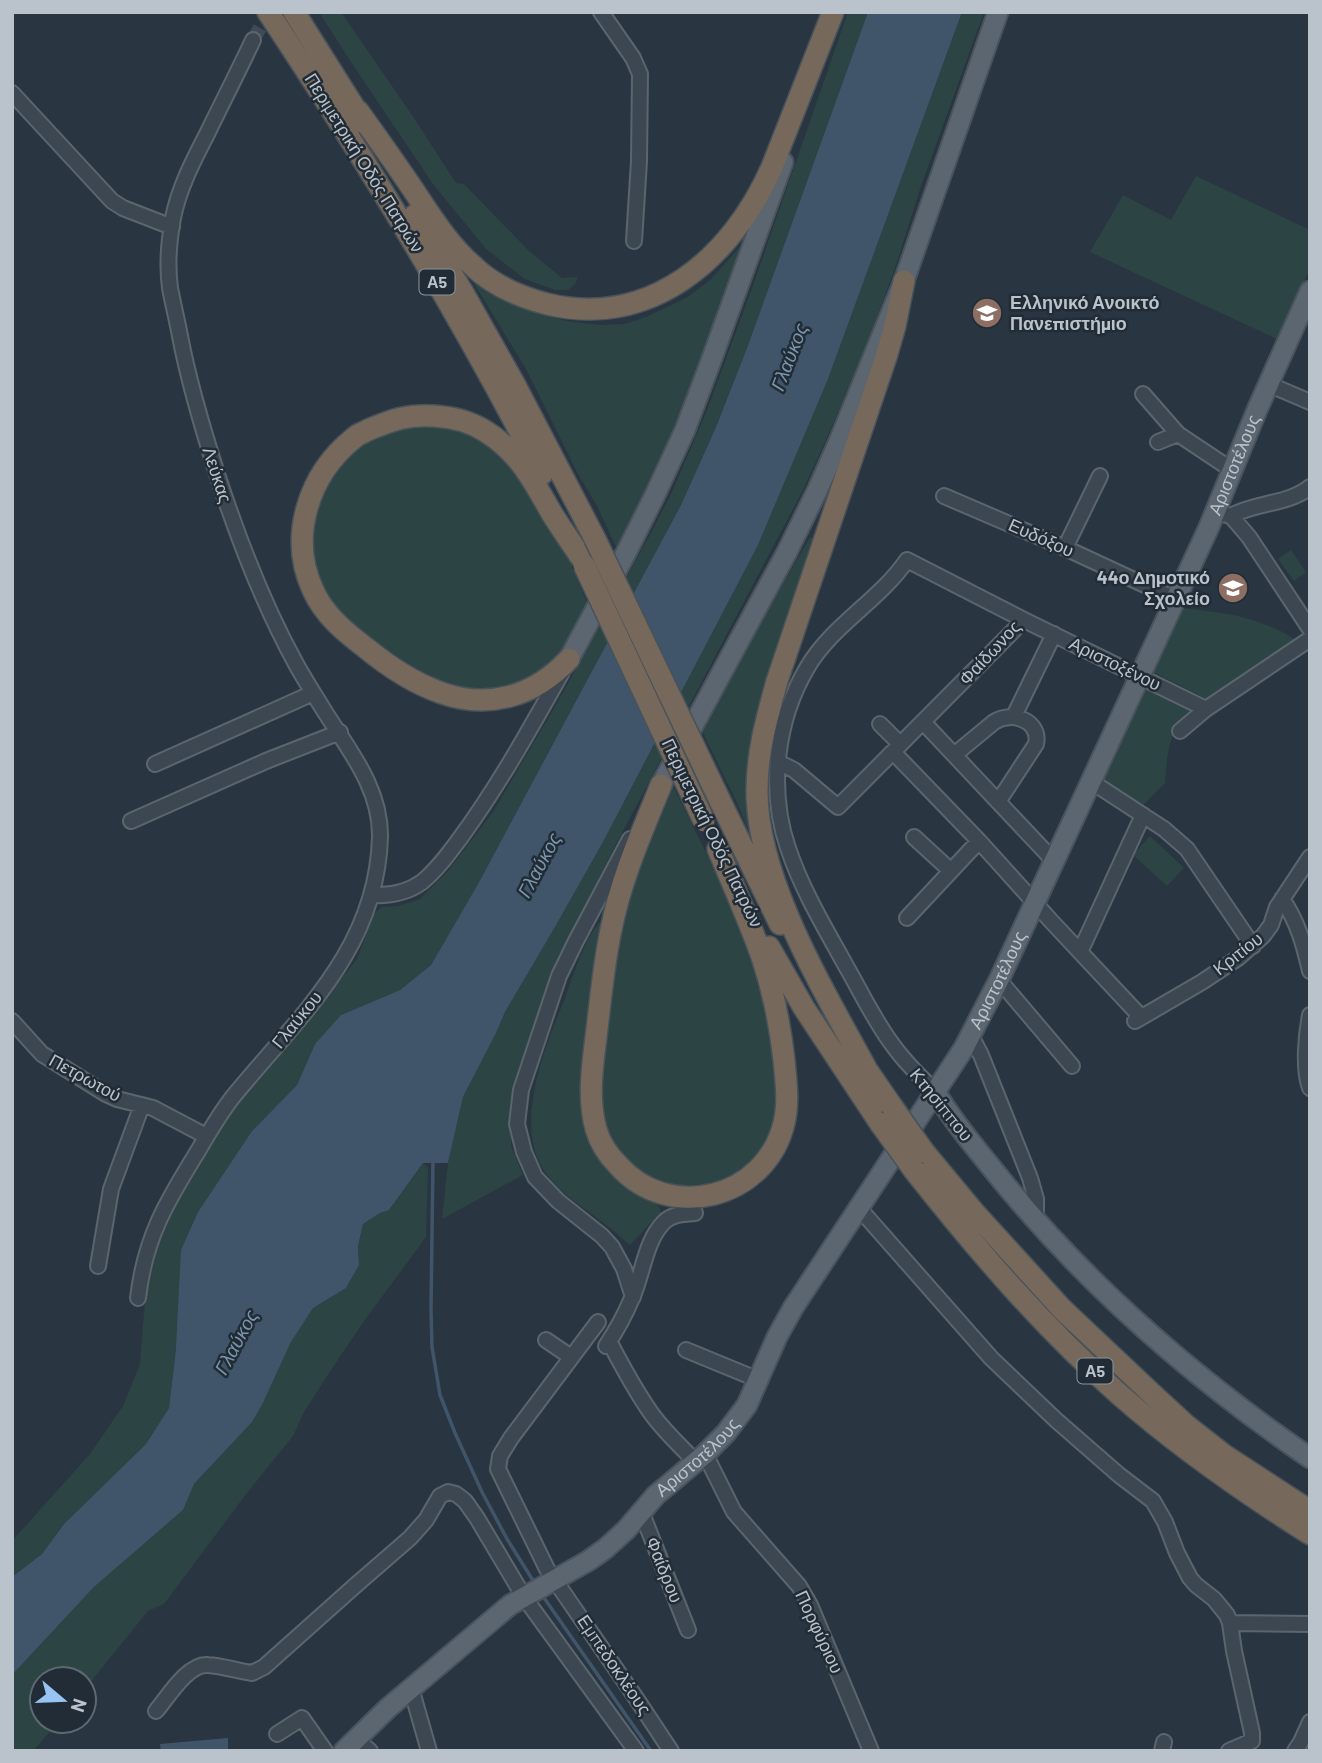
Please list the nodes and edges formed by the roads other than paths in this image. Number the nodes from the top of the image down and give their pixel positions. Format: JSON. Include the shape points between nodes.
{"nodes":[{"id":1,"x":268,"y":12,"type":"edge"},
{"id":2,"x":294,"y":12,"type":"edge"},
{"id":3,"x":601,"y":12,"type":"edge"},
{"id":4,"x":834,"y":12,"type":"edge"},
{"id":5,"x":998,"y":12,"type":"edge"},
{"id":6,"x":253,"y":40,"type":"tunnel mouth"},
{"id":7,"x":12,"y":93,"type":"edge"},
{"id":8,"x":358,"y":111,"type":"junction"},
{"id":9,"x":172,"y":227,"type":"junction"},
{"id":10,"x":634,"y":241,"type":"dead end"},
{"id":11,"x":904,"y":281,"type":"junction"},
{"id":12,"x":1310,"y":291,"type":"edge"},
{"id":13,"x":1268,"y":384,"type":"junction"},
{"id":14,"x":1143,"y":394,"type":"dead end"},
{"id":15,"x":1310,"y":402,"type":"edge"},
{"id":16,"x":1178,"y":434,"type":"junction"},
{"id":17,"x":1158,"y":443,"type":"dead end"},
{"id":18,"x":1232,"y":470,"type":"junction"},
{"id":19,"x":1100,"y":476,"type":"dead end"},
{"id":20,"x":1309,"y":490,"type":"edge"},
{"id":21,"x":944,"y":496,"type":"dead end"},
{"id":22,"x":1223,"y":514,"type":"junction"},
{"id":23,"x":1065,"y":548,"type":"junction"},
{"id":24,"x":582,"y":561,"type":"junction"},
{"id":25,"x":1175,"y":600,"type":"junction"},
{"id":26,"x":1024,"y":620,"type":"junction"},
{"id":27,"x":1310,"y":629,"type":"edge"},
{"id":28,"x":1054,"y":634,"type":"junction"},
{"id":29,"x":1310,"y":639,"type":"edge"},
{"id":30,"x":821,"y":647,"type":"joint"},
{"id":31,"x":569,"y":659,"type":"junction"},
{"id":32,"x":1140,"y":676,"type":"junction"},
{"id":33,"x":313,"y":693,"type":"junction"},
{"id":34,"x":1206,"y":709,"type":"junction"},
{"id":35,"x":1014,"y":716,"type":"junction"},
{"id":36,"x":923,"y":722,"type":"junction"},
{"id":37,"x":880,"y":724,"type":"dead end"},
{"id":38,"x":1180,"y":731,"type":"dead end"},
{"id":39,"x":340,"y":733,"type":"junction"},
{"id":40,"x":897,"y":748,"type":"junction"},
{"id":41,"x":954,"y":755,"type":"junction"},
{"id":42,"x":778,"y":762,"type":"junction"},
{"id":43,"x":155,"y":764,"type":"dead end"},
{"id":44,"x":1091,"y":782,"type":"junction"},
{"id":45,"x":661,"y":785,"type":"junction"},
{"id":46,"x":998,"y":802,"type":"junction"},
{"id":47,"x":1143,"y":815,"type":"junction"},
{"id":48,"x":131,"y":821,"type":"dead end"},
{"id":49,"x":914,"y":837,"type":"dead end"},
{"id":50,"x":979,"y":841,"type":"junction"},
{"id":51,"x":718,"y":849,"type":"junction"},
{"id":52,"x":1310,"y":857,"type":"edge"},
{"id":53,"x":1054,"y":861,"type":"junction"},
{"id":54,"x":951,"y":871,"type":"junction"},
{"id":55,"x":371,"y":895,"type":"junction"},
{"id":56,"x":1282,"y":899,"type":"junction"},
{"id":57,"x":1034,"y":903,"type":"junction"},
{"id":58,"x":907,"y":918,"type":"dead end"},
{"id":59,"x":1253,"y":946,"type":"junction"},
{"id":60,"x":1080,"y":952,"type":"junction"},
{"id":61,"x":1310,"y":971,"type":"edge"},
{"id":62,"x":999,"y":980,"type":"junction"},
{"id":63,"x":1310,"y":1016,"type":"edge"},
{"id":64,"x":12,"y":1021,"type":"edge"},
{"id":65,"x":971,"y":1036,"type":"junction"},
{"id":66,"x":1072,"y":1066,"type":"dead end"},
{"id":67,"x":868,"y":1072,"type":"junction"},
{"id":68,"x":1310,"y":1088,"type":"edge"},
{"id":69,"x":935,"y":1091,"type":"junction"},
{"id":70,"x":142,"y":1105,"type":"junction"},
{"id":71,"x":885,"y":1114,"type":"junction"},
{"id":72,"x":206,"y":1136,"type":"junction"},
{"id":73,"x":919,"y":1161,"type":"junction"},
{"id":74,"x":858,"y":1208,"type":"junction"},
{"id":75,"x":695,"y":1213,"type":"dead end"},
{"id":76,"x":1036,"y":1222,"type":"junction"},
{"id":77,"x":98,"y":1266,"type":"dead end"},
{"id":78,"x":138,"y":1297,"type":"dead end"},
{"id":79,"x":633,"y":1297,"type":"junction"},
{"id":80,"x":598,"y":1322,"type":"dead end"},
{"id":81,"x":546,"y":1340,"type":"dead end"},
{"id":82,"x":687,"y":1350,"type":"dead end"},
{"id":83,"x":571,"y":1357,"type":"junction"},
{"id":84,"x":759,"y":1380,"type":"junction"},
{"id":85,"x":701,"y":1458,"type":"junction"},
{"id":86,"x":1310,"y":1458,"type":"edge"},
{"id":87,"x":641,"y":1511,"type":"junction"},
{"id":88,"x":1310,"y":1511,"type":"edge"},
{"id":89,"x":1310,"y":1534,"type":"edge"},
{"id":90,"x":552,"y":1582,"type":"junction"},
{"id":91,"x":527,"y":1595,"type":"junction"},
{"id":92,"x":1230,"y":1623,"type":"junction"},
{"id":93,"x":1310,"y":1624,"type":"edge"},
{"id":94,"x":688,"y":1630,"type":"dead end"},
{"id":95,"x":411,"y":1688,"type":"junction"},
{"id":96,"x":156,"y":1711,"type":"dead end"},
{"id":97,"x":1308,"y":1730,"type":"edge"},
{"id":98,"x":277,"y":1734,"type":"dead end"},
{"id":99,"x":356,"y":1746,"type":"edge"},
{"id":100,"x":325,"y":1751,"type":"edge"},
{"id":101,"x":429,"y":1751,"type":"edge"},
{"id":102,"x":636,"y":1751,"type":"edge"},
{"id":103,"x":671,"y":1751,"type":"edge"},
{"id":104,"x":871,"y":1751,"type":"edge"},
{"id":105,"x":1229,"y":1751,"type":"edge"},
{"id":106,"x":1295,"y":1751,"type":"edge"}],
"edges":[{"from":1,"to":24,"type":"highway","name":"Περιμετρική Οδός Πατρών","number":"Α5","via":[[407,230],[477,352],[553,495]]},
{"from":2,"to":8,"type":"highway","name":"Περιμετρική Οδός Πατρών","number":"Α5"},
{"from":3,"to":10,"type":"street","via":[[640,74]]},
{"from":4,"to":8,"type":"highway","via":[[754,203],[704,262],[675,286],[620,307],[584,310],[555,306],[510,291],[484,275],[447,237]]},
{"from":4,"to":31,"type":"main road","via":[[685,430],[656,495]]},
{"from":5,"to":11,"type":"main road"},
{"from":6,"to":9,"type":"street","name":"Λεύκας","via":[[190,169]]},
{"from":7,"to":9,"type":"street","via":[[112,201]]},
{"from":8,"to":67,"type":"highway","name":"Περιμετρική Οδός Πατρών","number":"Α5","bridge":true,"via":[[516,387],[595,539],[767,899],[831,1016]]},
{"from":9,"to":33,"type":"street","name":"Λεύκας","via":[[170,288],[197,411],[251,571]]},
{"from":11,"to":45,"type":"main road","via":[[818,489]]},
{"from":11,"to":67,"type":"highway","via":[[886,357],[775,689],[758,772],[760,824],[778,888],[809,962]]},
{"from":12,"to":13,"type":"main road","name":"Αριστοτέλους"},
{"from":13,"to":15,"type":"street"},
{"from":13,"to":18,"type":"main road","name":"Αριστοτέλους"},
{"from":14,"to":16,"type":"street"},
{"from":16,"to":17,"type":"street"},
{"from":16,"to":18,"type":"street"},
{"from":18,"to":22,"type":"main road","name":"Αριστοτέλους"},
{"from":19,"to":23,"type":"street"},
{"from":20,"to":22,"type":"street"},
{"from":21,"to":23,"type":"street","name":"Ευδόξου"},
{"from":22,"to":25,"type":"main road","name":"Αριστοτέλους"},
{"from":22,"to":27,"type":"street","via":[[1259,550]]},
{"from":23,"to":25,"type":"street","name":"Ευδόξου"},
{"from":24,"to":31,"type":"highway","via":[[523,463],[485,431],[448,417],[392,419],[355,436],[318,479],[301,534],[313,591],[329,616],[374,654],[430,689],[479,701],[502,698],[546,680]]},
{"from":24,"to":51,"type":"highway","name":"Περιμετρική Οδός Πατρών","number":"Α5","bridge":true},
{"from":25,"to":32,"type":"main road","name":"Αριστοτέλους"},
{"from":26,"to":28,"type":"street","name":"Αριστοξένου"},
{"from":26,"to":30,"type":"street","name":"Φαίδωνος","via":[[907,560]]},
{"from":26,"to":36,"type":"street","name":"Φαίδωνος"},
{"from":28,"to":32,"type":"street","name":"Αριστοξένου"},
{"from":28,"to":35,"type":"street"},
{"from":29,"to":34,"type":"street"},
{"from":30,"to":42,"type":"street","name":"Κτησίππου","via":[[792,702]]},
{"from":31,"to":55,"type":"street","via":[[501,778],[442,861],[414,887],[385,896]]},
{"from":32,"to":34,"type":"street","name":"Αριστοξένου"},
{"from":32,"to":44,"type":"main road","name":"Αριστοτέλους"},
{"from":33,"to":39,"type":"street","name":"Λεύκας"},
{"from":33,"to":43,"type":"street"},
{"from":34,"to":38,"type":"street"},
{"from":35,"to":41,"type":"street","via":[[998,719]]},
{"from":35,"to":46,"type":"street","via":[[1032,727],[1037,741]]},
{"from":36,"to":40,"type":"street","name":"Φαίδωνος"},
{"from":36,"to":41,"type":"street"},
{"from":37,"to":40,"type":"street"},
{"from":39,"to":48,"type":"street"},
{"from":39,"to":55,"type":"street","name":"Λεύκας","via":[[363,771],[379,814],[379,855]]},
{"from":40,"to":42,"type":"street","name":"Φαίδωνος","via":[[838,807]]},
{"from":40,"to":50,"type":"street"},
{"from":41,"to":46,"type":"street"},
{"from":42,"to":69,"type":"street","name":"Κτησίππου","via":[[783,830],[806,892],[884,1032]]},
{"from":44,"to":47,"type":"street"},
{"from":44,"to":53,"type":"main road","name":"Αριστοτέλους"},
{"from":45,"to":51,"type":"highway","via":[[623,882],[611,929],[592,1101],[596,1130],[622,1171],[639,1184],[677,1197],[710,1196],[745,1182],[771,1155],[786,1115],[782,1043],[770,984]]},
{"from":45,"to":79,"type":"street","via":[[559,975],[521,1090],[517,1124],[536,1177],[612,1247]]},
{"from":46,"to":53,"type":"street"},
{"from":47,"to":59,"type":"street","via":[[1191,854]]},
{"from":47,"to":60,"type":"street"},
{"from":49,"to":54,"type":"street"},
{"from":50,"to":54,"type":"street"},
{"from":50,"to":57,"type":"street"},
{"from":51,"to":71,"type":"highway","name":"Περιμετρική Οδός Πατρών","number":"Α5","via":[[804,1008]]},
{"from":52,"to":56,"type":"street","name":"Κριτίου"},
{"from":53,"to":57,"type":"main road","name":"Αριστοτέλους"},
{"from":54,"to":58,"type":"street"},
{"from":55,"to":72,"type":"street","name":"Γλαύκου","via":[[337,970]]},
{"from":56,"to":59,"type":"street","name":"Κριτίου","via":[[1266,932]]},
{"from":56,"to":61,"type":"street","via":[[1296,920]]},
{"from":57,"to":60,"type":"street"},
{"from":57,"to":62,"type":"main road","name":"Αριστοτέλους"},
{"from":59,"to":60,"type":"street","name":"Κριτίου","via":[[1138,1019]]},
{"from":62,"to":65,"type":"main road","name":"Αριστοτέλους"},
{"from":62,"to":66,"type":"street"},
{"from":63,"to":68,"type":"street","via":[[1306,1049]]},
{"from":64,"to":70,"type":"street","name":"Πετρωτού","via":[[48,1058],[112,1097]]},
{"from":65,"to":69,"type":"main road","name":"Αριστοτέλους"},
{"from":65,"to":76,"type":"street","via":[[1030,1178],[1037,1199]]},
{"from":67,"to":71,"type":"highway","name":"Περιμετρική Οδός Πατρών","number":"Α5"},
{"from":69,"to":74,"type":"main road","name":"Αριστοτέλους"},
{"from":69,"to":76,"type":"main road","name":"Κτησίππου"},
{"from":70,"to":72,"type":"street","name":"Πετρωτού"},
{"from":70,"to":77,"type":"street","via":[[111,1189]]},
{"from":71,"to":73,"type":"highway","name":"Περιμετρική Οδός Πατρών","number":"Α5","bridge":true},
{"from":72,"to":78,"type":"street","name":"Γλαύκου","via":[[156,1225]]},
{"from":73,"to":88,"type":"highway","name":"Περιμετρική Οδός Πατρών","number":"Α5","via":[[973,1211],[1062,1309],[1160,1402],[1224,1455]]},
{"from":73,"to":89,"type":"highway","name":"Περιμετρική Οδός Πατρών","number":"Α5","via":[[955,1223],[1062,1340],[1119,1394],[1211,1467]]},
{"from":74,"to":84,"type":"main road","name":"Αριστοτέλους","via":[[793,1308]]},
{"from":74,"to":92,"type":"street","via":[[991,1358],[1155,1504],[1188,1574]]},
{"from":75,"to":79,"type":"street","via":[[676,1215],[660,1227]]},
{"from":76,"to":86,"type":"main road","name":"Κτησίππου","via":[[1156,1338],[1228,1399]]},
{"from":79,"to":85,"type":"street","name":"Πορφύριου","via":[[608,1344],[667,1433]]},
{"from":80,"to":83,"type":"street"},
{"from":81,"to":83,"type":"street"},
{"from":82,"to":84,"type":"street"},
{"from":83,"to":90,"type":"street","name":"Εμπεδοκλέους","via":[[497,1464]]},
{"from":84,"to":85,"type":"main road","name":"Αριστοτέλους","via":[[737,1421]]},
{"from":85,"to":87,"type":"main road","name":"Αριστοτέλους"},
{"from":85,"to":104,"type":"street","name":"Πορφύριου","via":[[738,1518],[799,1586]]},
{"from":87,"to":90,"type":"main road","name":"Αριστοτέλους","via":[[605,1549]]},
{"from":87,"to":94,"type":"street","name":"Φαίδρου"},
{"from":90,"to":91,"type":"main road","name":"Αριστοτέλους"},
{"from":90,"to":103,"type":"street","name":"Εμπεδοκλέους"},
{"from":91,"to":95,"type":"main road"},
{"from":91,"to":96,"type":"street","via":[[465,1501],[446,1492],[410,1538],[264,1667],[253,1673],[201,1665],[187,1673]]},
{"from":91,"to":102,"type":"street"},
{"from":92,"to":93,"type":"street"},
{"from":92,"to":105,"type":"street","via":[[1252,1741]]},
{"from":95,"to":99,"type":"main road"},
{"from":95,"to":101,"type":"street"},
{"from":97,"to":106,"type":"street"},
{"from":98,"to":100,"type":"street","via":[[302,1718]]}]}
